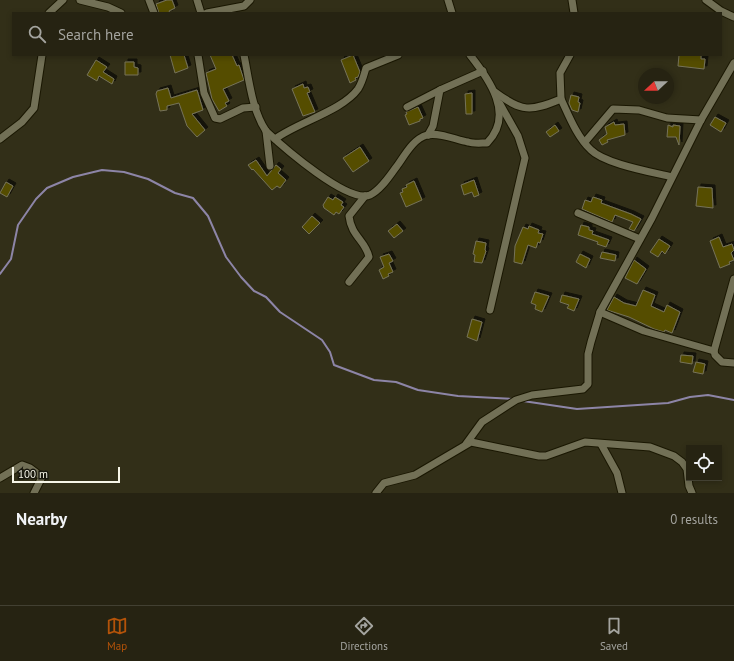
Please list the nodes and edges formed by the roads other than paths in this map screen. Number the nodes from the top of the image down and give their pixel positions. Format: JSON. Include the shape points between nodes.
{"nodes":[{"id":1,"x":63,"y":0,"type":"edge"},
{"id":2,"x":80,"y":0,"type":"edge"},
{"id":3,"x":149,"y":0,"type":"edge"},
{"id":4,"x":197,"y":0,"type":"edge"},
{"id":5,"x":250,"y":0,"type":"edge"},
{"id":6,"x":448,"y":0,"type":"edge"},
{"id":7,"x":572,"y":0,"type":"edge"},
{"id":8,"x":706,"y":0,"type":"edge"},
{"id":9,"x":244,"y":9,"type":"edge"},
{"id":10,"x":50,"y":12,"type":"edge"},
{"id":11,"x":119,"y":12,"type":"edge"},
{"id":12,"x":154,"y":12,"type":"edge"},
{"id":13,"x":201,"y":12,"type":"edge"},
{"id":14,"x":216,"y":12,"type":"edge"},
{"id":15,"x":452,"y":12,"type":"edge"},
{"id":16,"x":574,"y":12,"type":"edge"},
{"id":17,"x":734,"y":17,"type":"edge"},
{"id":18,"x":42,"y":56,"type":"edge"},
{"id":19,"x":198,"y":56,"type":"edge"},
{"id":20,"x":244,"y":56,"type":"edge"},
{"id":21,"x":396,"y":56,"type":"edge"},
{"id":22,"x":471,"y":56,"type":"edge"},
{"id":23,"x":569,"y":56,"type":"edge"},
{"id":24,"x":734,"y":63,"type":"edge"},
{"id":25,"x":483,"y":71,"type":"junction"},
{"id":26,"x":440,"y":90,"type":"junction"},
{"id":27,"x":494,"y":91,"type":"junction"},
{"id":28,"x":561,"y":99,"type":"junction"},
{"id":29,"x":500,"y":104,"type":"junction"},
{"id":30,"x":256,"y":107,"type":"junction"},
{"id":31,"x":407,"y":108,"type":"dead end"},
{"id":32,"x":701,"y":120,"type":"junction"},
{"id":33,"x":266,"y":131,"type":"junction"},
{"id":34,"x":428,"y":135,"type":"junction"},
{"id":35,"x":0,"y":139,"type":"edge"},
{"id":36,"x":275,"y":139,"type":"junction"},
{"id":37,"x":585,"y":142,"type":"junction"},
{"id":38,"x":270,"y":166,"type":"dead end"},
{"id":39,"x":672,"y":177,"type":"junction"},
{"id":40,"x":365,"y":196,"type":"junction"},
{"id":41,"x":578,"y":213,"type":"dead end"},
{"id":42,"x":640,"y":239,"type":"junction"},
{"id":43,"x":734,"y":279,"type":"edge"},
{"id":44,"x":349,"y":282,"type":"dead end"},
{"id":45,"x":490,"y":310,"type":"dead end"},
{"id":46,"x":600,"y":312,"type":"junction"},
{"id":47,"x":714,"y":351,"type":"junction"},
{"id":48,"x":734,"y":363,"type":"edge"},
{"id":49,"x":466,"y":444,"type":"junction"},
{"id":50,"x":601,"y":444,"type":"junction"},
{"id":51,"x":0,"y":478,"type":"edge"},
{"id":52,"x":34,"y":493,"type":"edge"},
{"id":53,"x":376,"y":493,"type":"edge"},
{"id":54,"x":622,"y":493,"type":"edge"},
{"id":55,"x":692,"y":493,"type":"edge"}],
"edges":[{"from":1,"to":10,"type":"street"},
{"from":2,"to":11,"type":"street"},
{"from":3,"to":12,"type":"street"},
{"from":4,"to":13,"type":"street"},
{"from":5,"to":9,"type":"street"},
{"from":6,"to":15,"type":"street"},
{"from":7,"to":16,"type":"street"},
{"from":8,"to":17,"type":"street"},
{"from":9,"to":14,"type":"street"},
{"from":18,"to":35,"type":"street","via":[[34,108],[22,122]]},
{"from":19,"to":30,"type":"street","via":[[204,93],[215,118],[220,119],[243,108]]},
{"from":20,"to":30,"type":"street"},
{"from":21,"to":36,"type":"street","via":[[366,68],[359,88],[352,97]]},
{"from":22,"to":25,"type":"street"},
{"from":23,"to":28,"type":"street","via":[[560,73]]},
{"from":24,"to":32,"type":"street"},
{"from":25,"to":26,"type":"street"},
{"from":25,"to":27,"type":"street"},
{"from":26,"to":31,"type":"street"},
{"from":26,"to":34,"type":"street","via":[[433,126]]},
{"from":27,"to":28,"type":"street","via":[[512,104],[523,108],[542,107]]},
{"from":27,"to":29,"type":"street"},
{"from":28,"to":37,"type":"street"},
{"from":29,"to":34,"type":"street","via":[[492,138],[487,143],[471,143]]},
{"from":29,"to":45,"type":"street","via":[[518,136],[525,158]]},
{"from":30,"to":33,"type":"street"},
{"from":32,"to":37,"type":"street","via":[[667,118],[639,110],[613,110]]},
{"from":32,"to":39,"type":"street"},
{"from":33,"to":36,"type":"street"},
{"from":33,"to":38,"type":"street"},
{"from":34,"to":40,"type":"street","via":[[412,146],[379,188]]},
{"from":36,"to":40,"type":"street","via":[[343,191]]},
{"from":37,"to":39,"type":"street","via":[[590,150],[601,157]]},
{"from":39,"to":42,"type":"street"},
{"from":40,"to":44,"type":"street","via":[[349,216],[350,226],[369,257]]},
{"from":41,"to":42,"type":"street"},
{"from":42,"to":46,"type":"street"},
{"from":43,"to":47,"type":"street"},
{"from":46,"to":47,"type":"street","via":[[644,331]]},
{"from":46,"to":49,"type":"street","via":[[591,342],[588,384],[583,389],[532,395],[516,400],[482,422]]},
{"from":47,"to":48,"type":"street","via":[[714,355],[722,362]]},
{"from":49,"to":50,"type":"street","via":[[478,443],[539,456],[546,456],[585,442]]},
{"from":49,"to":53,"type":"street","via":[[414,475],[384,483]]},
{"from":50,"to":54,"type":"street","via":[[617,473]]},
{"from":50,"to":55,"type":"street","via":[[650,447],[674,456],[687,469]]},
{"from":51,"to":52,"type":"street","via":[[22,465],[30,468],[42,477]]}]}
